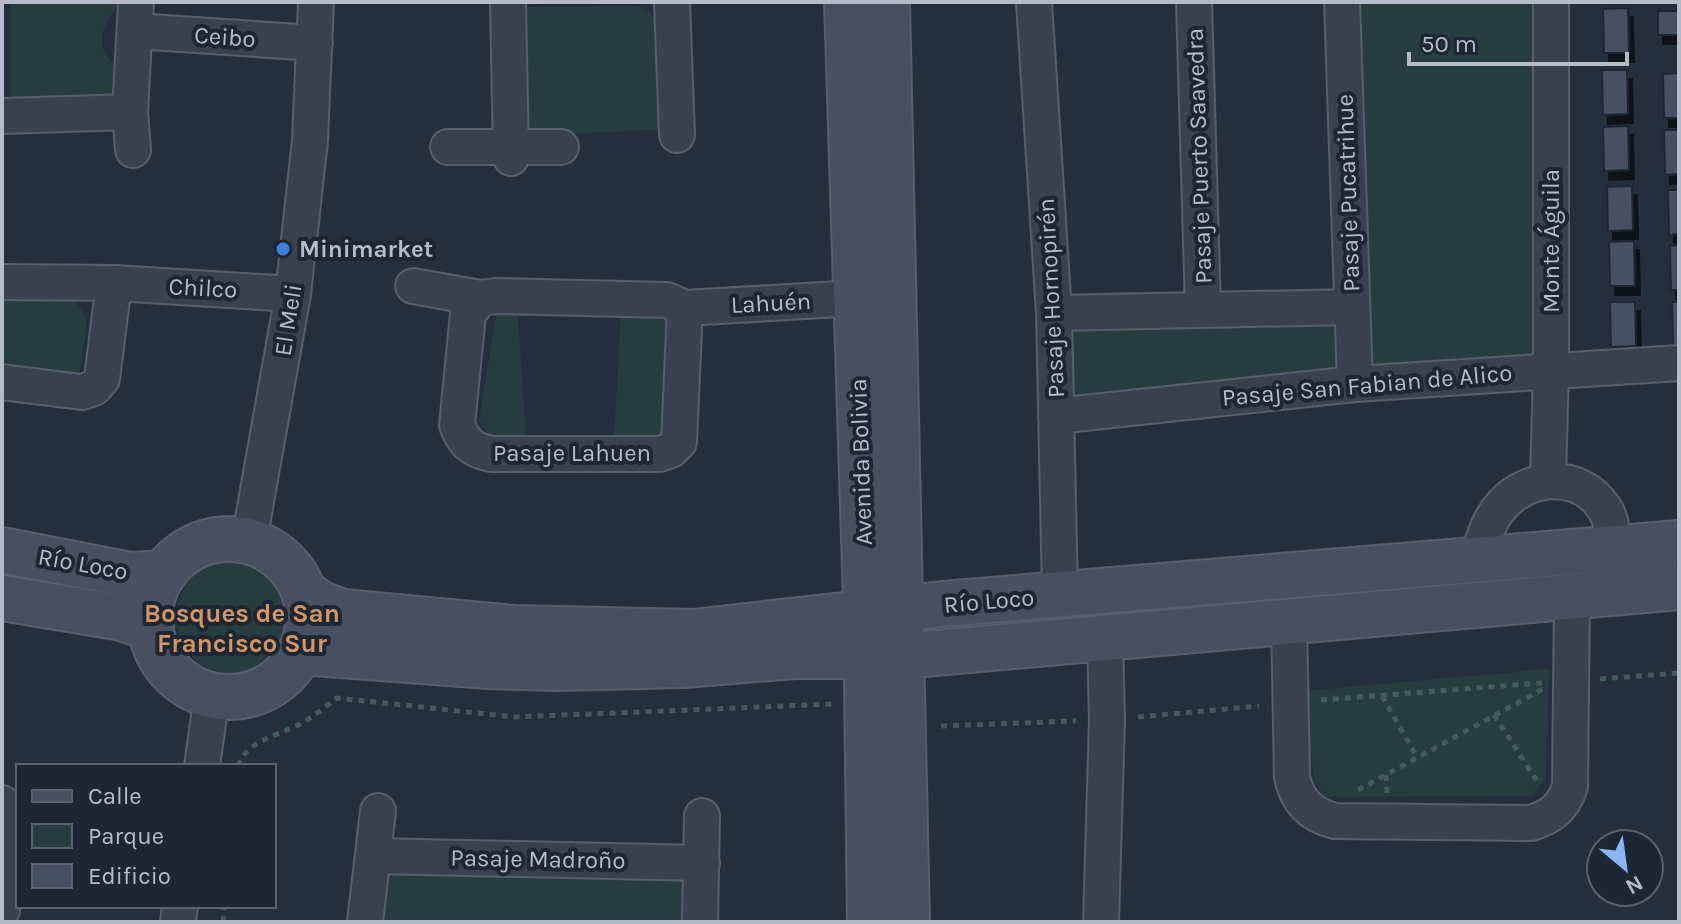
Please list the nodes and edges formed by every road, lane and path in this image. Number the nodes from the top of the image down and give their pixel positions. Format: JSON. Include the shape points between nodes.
{"nodes":[{"id":1,"x":316,"y":2,"type":"edge"},
{"id":2,"x":508,"y":2,"type":"edge"},
{"id":3,"x":672,"y":2,"type":"edge"},
{"id":4,"x":847,"y":2,"type":"edge"},
{"id":5,"x":887,"y":2,"type":"edge"},
{"id":6,"x":1034,"y":2,"type":"edge"},
{"id":7,"x":1194,"y":2,"type":"edge"},
{"id":8,"x":1342,"y":2,"type":"edge"},
{"id":9,"x":1551,"y":2,"type":"edge"},
{"id":10,"x":136,"y":16,"type":"edge"},
{"id":11,"x":315,"y":43,"type":"junction"},
{"id":12,"x":130,"y":112,"type":"junction"},
{"id":13,"x":2,"y":116,"type":"edge"},
{"id":14,"x":677,"y":135,"type":"dead end"},
{"id":15,"x":448,"y":147,"type":"dead end"},
{"id":16,"x":561,"y":147,"type":"dead end"},
{"id":17,"x":133,"y":150,"type":"dead end"},
{"id":18,"x":511,"y":152,"type":"junction"},
{"id":19,"x":2,"y":282,"type":"edge"},
{"id":20,"x":114,"y":283,"type":"junction"},
{"id":21,"x":413,"y":286,"type":"dead end"},
{"id":22,"x":293,"y":294,"type":"junction"},
{"id":23,"x":480,"y":298,"type":"junction"},
{"id":24,"x":857,"y":298,"type":"junction"},
{"id":25,"x":1351,"y":307,"type":"junction"},
{"id":26,"x":685,"y":308,"type":"junction"},
{"id":27,"x":1203,"y":310,"type":"junction"},
{"id":28,"x":1054,"y":313,"type":"junction"},
{"id":29,"x":1679,"y":363,"type":"edge"},
{"id":30,"x":1551,"y":369,"type":"junction"},
{"id":31,"x":2,"y":382,"type":"edge"},
{"id":32,"x":1355,"y":384,"type":"junction"},
{"id":33,"x":1056,"y":416,"type":"junction"},
{"id":34,"x":1548,"y":479,"type":"junction"},
{"id":35,"x":249,"y":541,"type":"junction"},
{"id":36,"x":1679,"y":543,"type":"edge"},
{"id":37,"x":2,"y":550,"type":"edge"},
{"id":38,"x":1612,"y":550,"type":"junction"},
{"id":39,"x":1476,"y":561,"type":"junction"},
{"id":40,"x":164,"y":573,"type":"junction"},
{"id":41,"x":1679,"y":587,"type":"edge"},
{"id":42,"x":304,"y":592,"type":"junction"},
{"id":43,"x":1060,"y":594,"type":"junction"},
{"id":44,"x":1572,"y":597,"type":"junction"},
{"id":45,"x":2,"y":598,"type":"edge"},
{"id":46,"x":1289,"y":622,"type":"junction"},
{"id":47,"x":151,"y":627,"type":"junction"},
{"id":48,"x":883,"y":634,"type":"junction"},
{"id":49,"x":1105,"y":638,"type":"junction"},
{"id":50,"x":301,"y":652,"type":"junction"},
{"id":51,"x":1554,"y":683,"type":"dead end"},
{"id":52,"x":212,"y":695,"type":"junction"},
{"id":53,"x":1382,"y":696,"type":"dead end"},
{"id":54,"x":840,"y":703,"type":"dead end"},
{"id":55,"x":1494,"y":715,"type":"junction"},
{"id":56,"x":1417,"y":757,"type":"junction"},
{"id":57,"x":202,"y":764,"type":"edge"},
{"id":58,"x":239,"y":764,"type":"edge"},
{"id":59,"x":2,"y":803,"type":"edge"},
{"id":60,"x":378,"y":811,"type":"dead end"},
{"id":61,"x":1556,"y":811,"type":"junction"},
{"id":62,"x":1314,"y":814,"type":"junction"},
{"id":63,"x":702,"y":816,"type":"dead end"},
{"id":64,"x":374,"y":856,"type":"junction"},
{"id":65,"x":702,"y":863,"type":"junction"},
{"id":66,"x":2,"y":910,"type":"edge"},
{"id":67,"x":365,"y":922,"type":"edge"},
{"id":68,"x":700,"y":922,"type":"edge"},
{"id":69,"x":870,"y":922,"type":"edge"},
{"id":70,"x":907,"y":922,"type":"edge"},
{"id":71,"x":1101,"y":922,"type":"edge"}],
"edges":[{"from":1,"to":11,"type":"street","name":"El Meli"},
{"from":2,"to":18,"type":"street"},
{"from":3,"to":14,"type":"street"},
{"from":4,"to":24,"type":"street","name":"Avenida Bolivia"},
{"from":5,"to":48,"type":"street","name":"Avenida Bolivia"},
{"from":6,"to":28,"type":"street","name":"Pasaje Hornopirén"},
{"from":7,"to":27,"type":"street","name":"Pasaje Puerto Saavedra"},
{"from":8,"to":25,"type":"street","name":"Pasaje Pucatrihue"},
{"from":9,"to":30,"type":"street","name":"Monte Águila"},
{"from":10,"to":11,"type":"street","name":"Ceibo"},
{"from":10,"to":12,"type":"street"},
{"from":11,"to":22,"type":"street","name":"El Meli"},
{"from":12,"to":13,"type":"street"},
{"from":12,"to":17,"type":"street"},
{"from":15,"to":18,"type":"street"},
{"from":16,"to":18,"type":"street"},
{"from":19,"to":20,"type":"street","name":"Chilco"},
{"from":20,"to":22,"type":"street","name":"Chilco"},
{"from":20,"to":31,"type":"street","via":[[102,379],[94,388],[82,392]]},
{"from":21,"to":23,"type":"street"},
{"from":22,"to":35,"type":"street","name":"El Meli"},
{"from":23,"to":26,"type":"street","via":[[667,300]]},
{"from":23,"to":26,"type":"street","name":"Pasaje Lahuen","via":[[468,314],[457,425],[464,442],[491,454],[671,450],[679,442]]},
{"from":24,"to":26,"type":"street","name":"Lahuén"},
{"from":24,"to":48,"type":"street","name":"Avenida Bolivia"},
{"from":25,"to":27,"type":"street"},
{"from":25,"to":32,"type":"street","name":"Pasaje Pucatrihue"},
{"from":27,"to":28,"type":"street"},
{"from":28,"to":33,"type":"street","name":"Pasaje Hornopirén"},
{"from":29,"to":30,"type":"street","name":"Pasaje San Fabian de Alico"},
{"from":30,"to":32,"type":"street","name":"Pasaje San Fabian de Alico"},
{"from":30,"to":34,"type":"street","name":"Monte Águila"},
{"from":32,"to":33,"type":"street","name":"Pasaje San Fabian de Alico"},
{"from":33,"to":43,"type":"street","name":"Pasaje Hornopirén"},
{"from":34,"to":38,"type":"street","via":[[1589,493],[1604,508]]},
{"from":34,"to":39,"type":"street","via":[[1528,485],[1500,507]]},
{"from":35,"to":40,"type":"street","via":[[201,544]]},
{"from":35,"to":42,"type":"street","via":[[283,560]]},
{"from":36,"to":38,"type":"street","name":"Río Loco"},
{"from":37,"to":40,"type":"street","name":"Río Loco","via":[[131,575]]},
{"from":38,"to":39,"type":"street","name":"Río Loco"},
{"from":39,"to":43,"type":"street","name":"Río Loco"},
{"from":40,"to":47,"type":"street","via":[[152,599]]},
{"from":41,"to":44,"type":"street","name":"Río Loco"},
{"from":42,"to":48,"type":"street","name":"Río Loco","via":[[343,612],[513,628]]},
{"from":42,"to":50,"type":"street","via":[[308,627]]},
{"from":43,"to":48,"type":"street","name":"Río Loco"},
{"from":44,"to":46,"type":"street","name":"Río Loco"},
{"from":44,"to":61,"type":"street","via":[[1570,786]]},
{"from":45,"to":47,"type":"street","name":"Río Loco"},
{"from":46,"to":49,"type":"street","name":"Río Loco"},
{"from":46,"to":62,"type":"street","via":[[1292,777],[1299,798]]},
{"from":47,"to":52,"type":"street","via":[[156,649],[173,673]]},
{"from":48,"to":49,"type":"street","name":"Río Loco"},
{"from":48,"to":50,"type":"street","name":"Río Loco","via":[[795,656],[684,665],[489,666]]},
{"from":48,"to":69,"type":"street","name":"Avenida Bolivia"},
{"from":48,"to":70,"type":"street","name":"Avenida Bolivia"},
{"from":49,"to":71,"type":"street"},
{"from":50,"to":52,"type":"street","via":[[287,672],[260,691]]},
{"from":51,"to":55,"type":"path"},
{"from":52,"to":57,"type":"street"},
{"from":53,"to":56,"type":"path"},
{"from":54,"to":58,"type":"path","via":[[515,717],[337,698],[299,725],[253,746]]},
{"from":55,"to":56,"type":"path"},
{"from":55,"to":61,"type":"path"},
{"from":56,"to":62,"type":"path"},
{"from":59,"to":66,"type":"street","via":[[7,816]]},
{"from":60,"to":64,"type":"street"},
{"from":61,"to":62,"type":"street","via":[[1531,823],[1335,821]]},
{"from":63,"to":65,"type":"street"},
{"from":64,"to":65,"type":"street","name":"Pasaje Madroño"},
{"from":64,"to":67,"type":"street"},
{"from":65,"to":68,"type":"street"}]}
